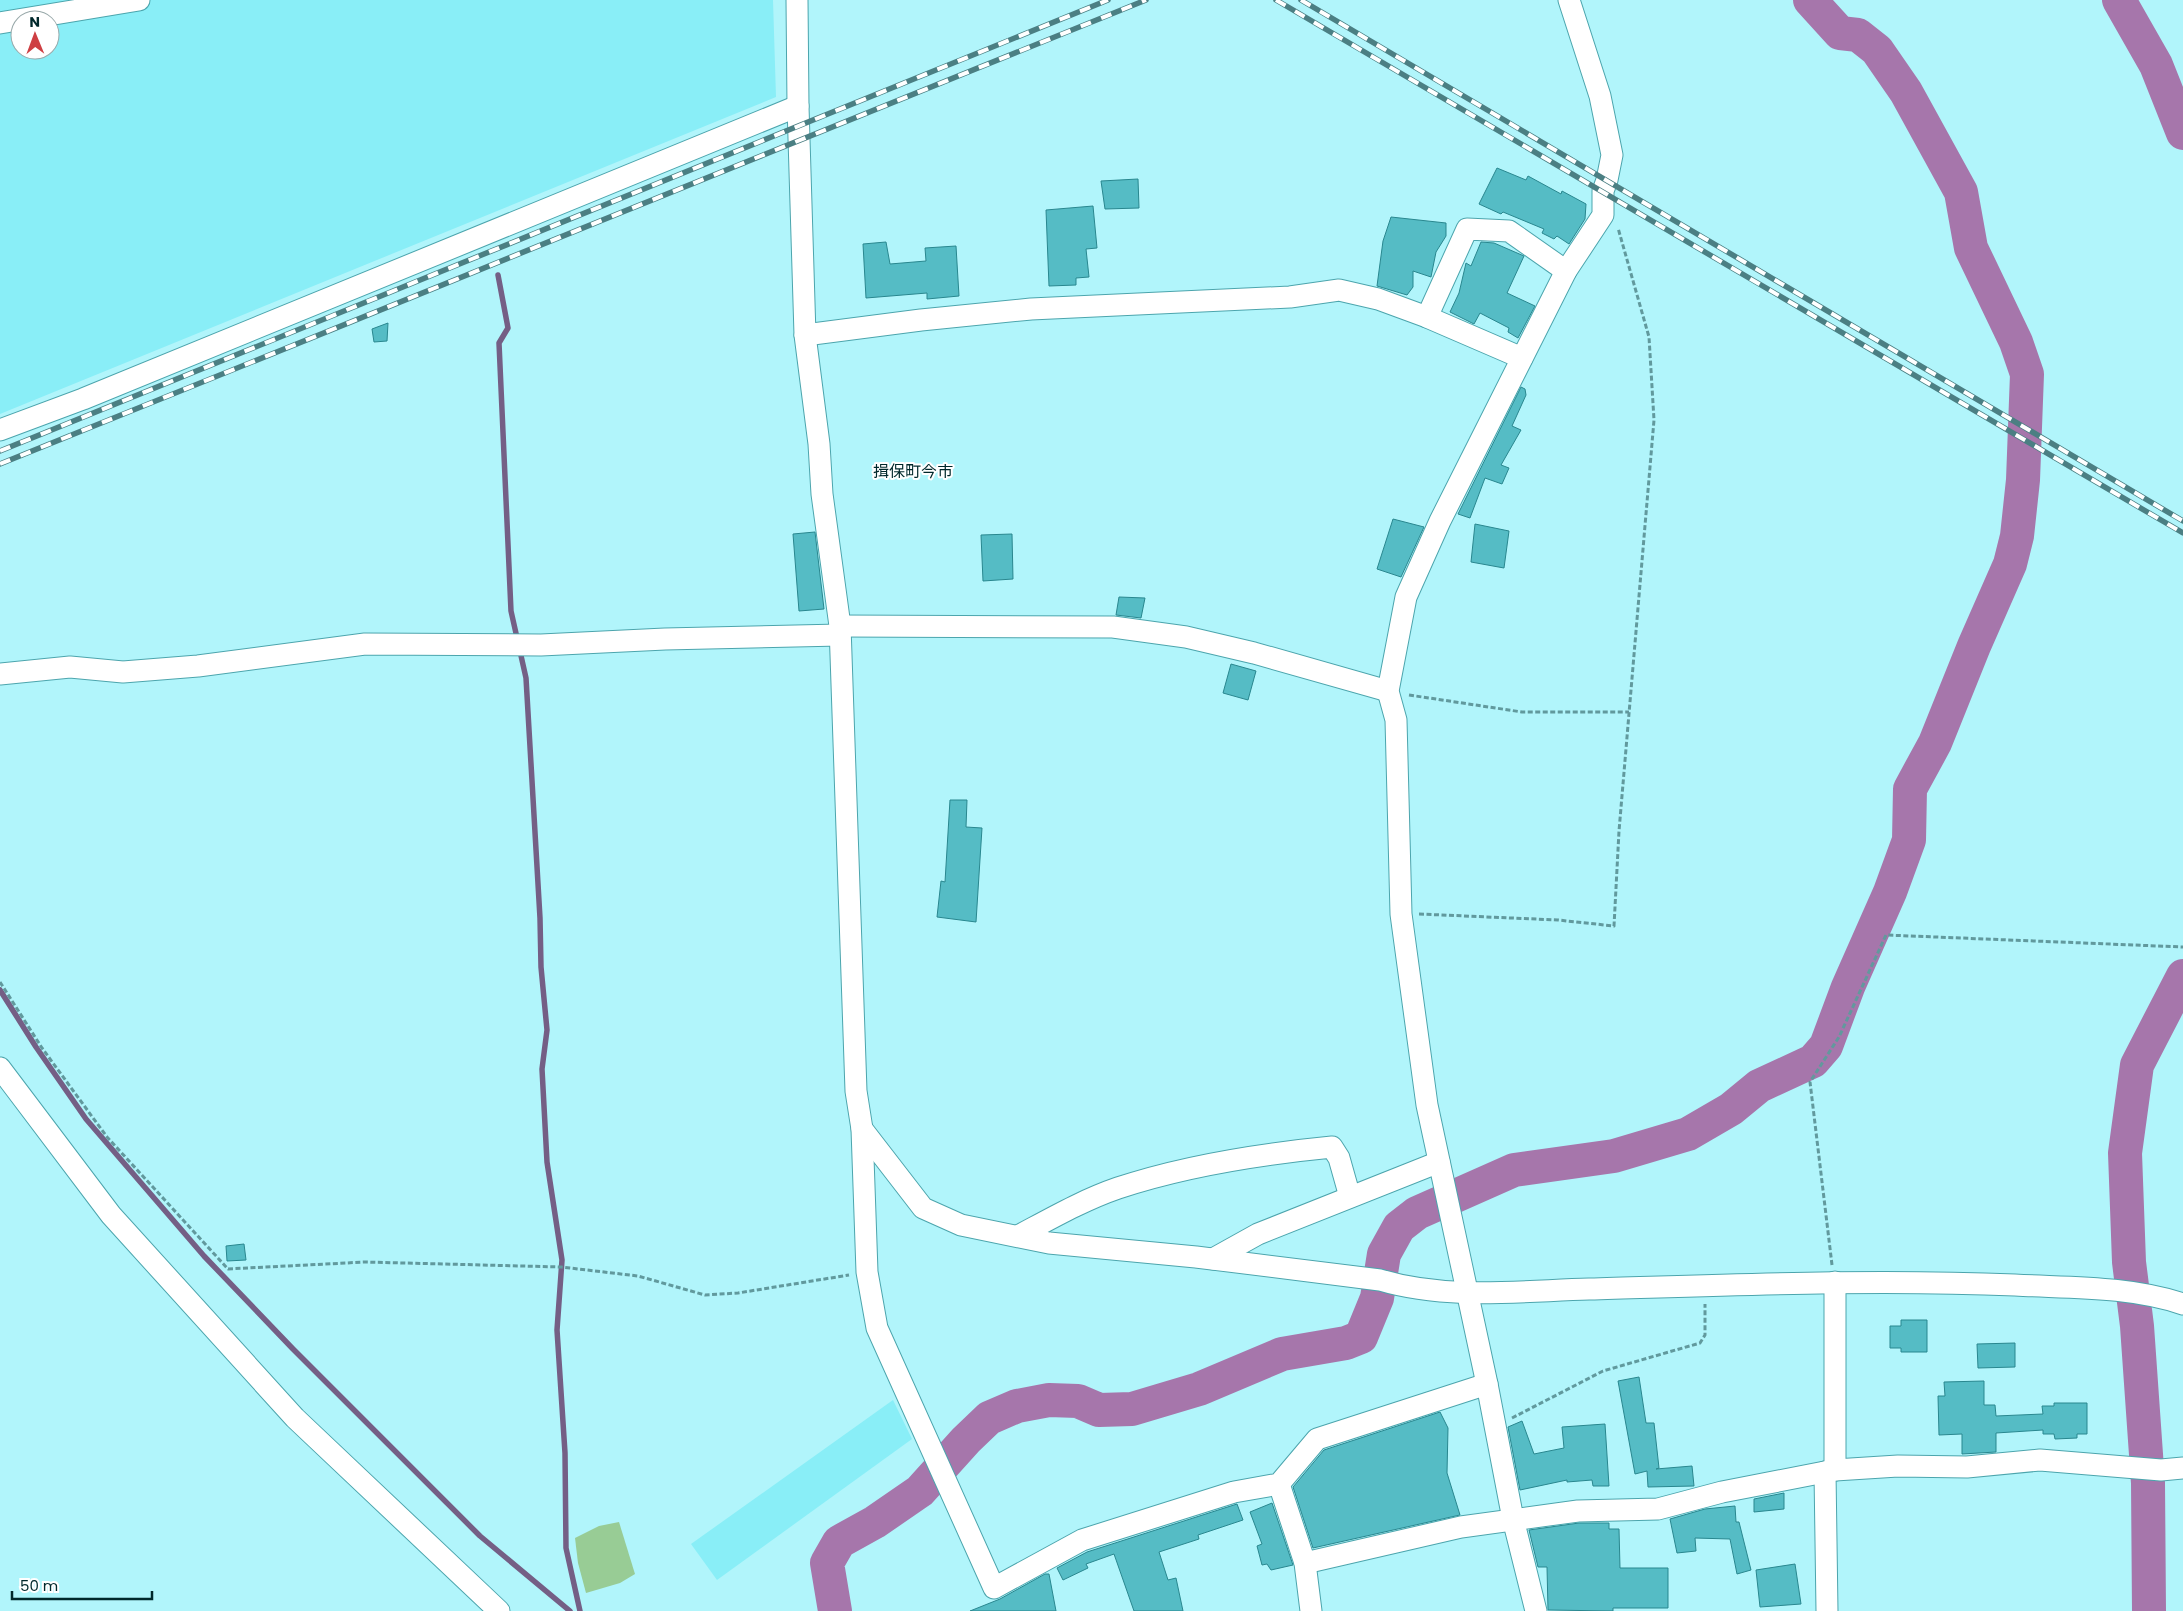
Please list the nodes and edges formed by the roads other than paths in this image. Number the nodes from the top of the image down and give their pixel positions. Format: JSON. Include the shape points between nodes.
{"nodes":[{"id":1,"x":139,"y":0,"type":"edge"},
{"id":2,"x":797,"y":0,"type":"edge"},
{"id":3,"x":1569,"y":0,"type":"edge"},
{"id":4,"x":0,"y":23,"type":"edge"},
{"id":5,"x":798,"y":106,"type":"junction"},
{"id":6,"x":1566,"y":270,"type":"junction"},
{"id":7,"x":1427,"y":317,"type":"junction"},
{"id":8,"x":805,"y":335,"type":"junction"},
{"id":9,"x":1522,"y":358,"type":"junction"},
{"id":10,"x":0,"y":430,"type":"edge"},
{"id":11,"x":840,"y":630,"type":"junction"},
{"id":12,"x":0,"y":674,"type":"edge"},
{"id":13,"x":1388,"y":691,"type":"junction"},
{"id":14,"x":0,"y":1068,"type":"edge"},
{"id":15,"x":862,"y":1128,"type":"junction"},
{"id":16,"x":1439,"y":1162,"type":"junction"},
{"id":17,"x":1350,"y":1197,"type":"junction"},
{"id":18,"x":1018,"y":1236,"type":"junction"},
{"id":19,"x":1213,"y":1259,"type":"junction"},
{"id":20,"x":1835,"y":1282,"type":"junction"},
{"id":21,"x":1468,"y":1293,"type":"junction"},
{"id":22,"x":2183,"y":1304,"type":"edge"},
{"id":23,"x":1488,"y":1384,"type":"junction"},
{"id":24,"x":2183,"y":1468,"type":"edge"},
{"id":25,"x":1830,"y":1471,"type":"junction"},
{"id":26,"x":1279,"y":1484,"type":"junction"},
{"id":27,"x":1513,"y":1519,"type":"junction"},
{"id":28,"x":1305,"y":1563,"type":"junction"},
{"id":29,"x":499,"y":1611,"type":"edge"},
{"id":30,"x":1311,"y":1611,"type":"edge"},
{"id":31,"x":1536,"y":1611,"type":"edge"},
{"id":32,"x":1827,"y":1611,"type":"edge"}],
"edges":[{"from":1,"to":4,"type":"street"},
{"from":2,"to":5,"type":"street"},
{"from":3,"to":6,"type":"street","via":[[1600,96],[1612,155],[1603,191],[1603,215]]},
{"from":5,"to":8,"type":"street"},
{"from":5,"to":10,"type":"street","via":[[83,399]]},
{"from":6,"to":7,"type":"street","via":[[1509,231],[1467,229]]},
{"from":6,"to":9,"type":"street"},
{"from":7,"to":8,"type":"street","via":[[1378,299],[1339,290],[1290,297],[1022,310]]},
{"from":7,"to":9,"type":"street"},
{"from":8,"to":11,"type":"street"},
{"from":9,"to":13,"type":"street","via":[[1440,521],[1406,597]]},
{"from":11,"to":12,"type":"street","via":[[541,645],[364,644],[132,672],[70,667]]},
{"from":11,"to":13,"type":"street","via":[[1113,627],[1186,637]]},
{"from":11,"to":15,"type":"street","via":[[856,1091]]},
{"from":13,"to":16,"type":"street","via":[[1396,720],[1401,914],[1427,1105]]},
{"from":14,"to":29,"type":"street","via":[[111,1215],[294,1418]]},
{"from":15,"to":18,"type":"street","via":[[923,1208],[961,1225]]},
{"from":15,"to":26,"type":"street","via":[[866,1272],[881,1337],[994,1588],[1082,1540],[1234,1492]]},
{"from":16,"to":17,"type":"street"},
{"from":16,"to":21,"type":"street"},
{"from":17,"to":18,"type":"street","via":[[1339,1158],[1332,1147],[1270,1154],[1182,1170],[1116,1189]]},
{"from":17,"to":19,"type":"street","via":[[1258,1234]]},
{"from":18,"to":19,"type":"street","via":[[1049,1243]]},
{"from":19,"to":21,"type":"street","via":[[1380,1280],[1404,1287]]},
{"from":20,"to":21,"type":"street"},
{"from":20,"to":22,"type":"street","via":[[2126,1290]]},
{"from":20,"to":25,"type":"street"},
{"from":21,"to":23,"type":"street"},
{"from":23,"to":26,"type":"street","via":[[1317,1439]]},
{"from":23,"to":27,"type":"street"},
{"from":24,"to":25,"type":"street","via":[[2161,1470],[2040,1460],[1967,1467],[1898,1466]]},
{"from":25,"to":27,"type":"street","via":[[1722,1492],[1658,1509],[1578,1511]]},
{"from":25,"to":32,"type":"street"},
{"from":26,"to":28,"type":"street"},
{"from":27,"to":28,"type":"street","via":[[1451,1529]]},
{"from":27,"to":31,"type":"street"},
{"from":28,"to":30,"type":"street"}]}
